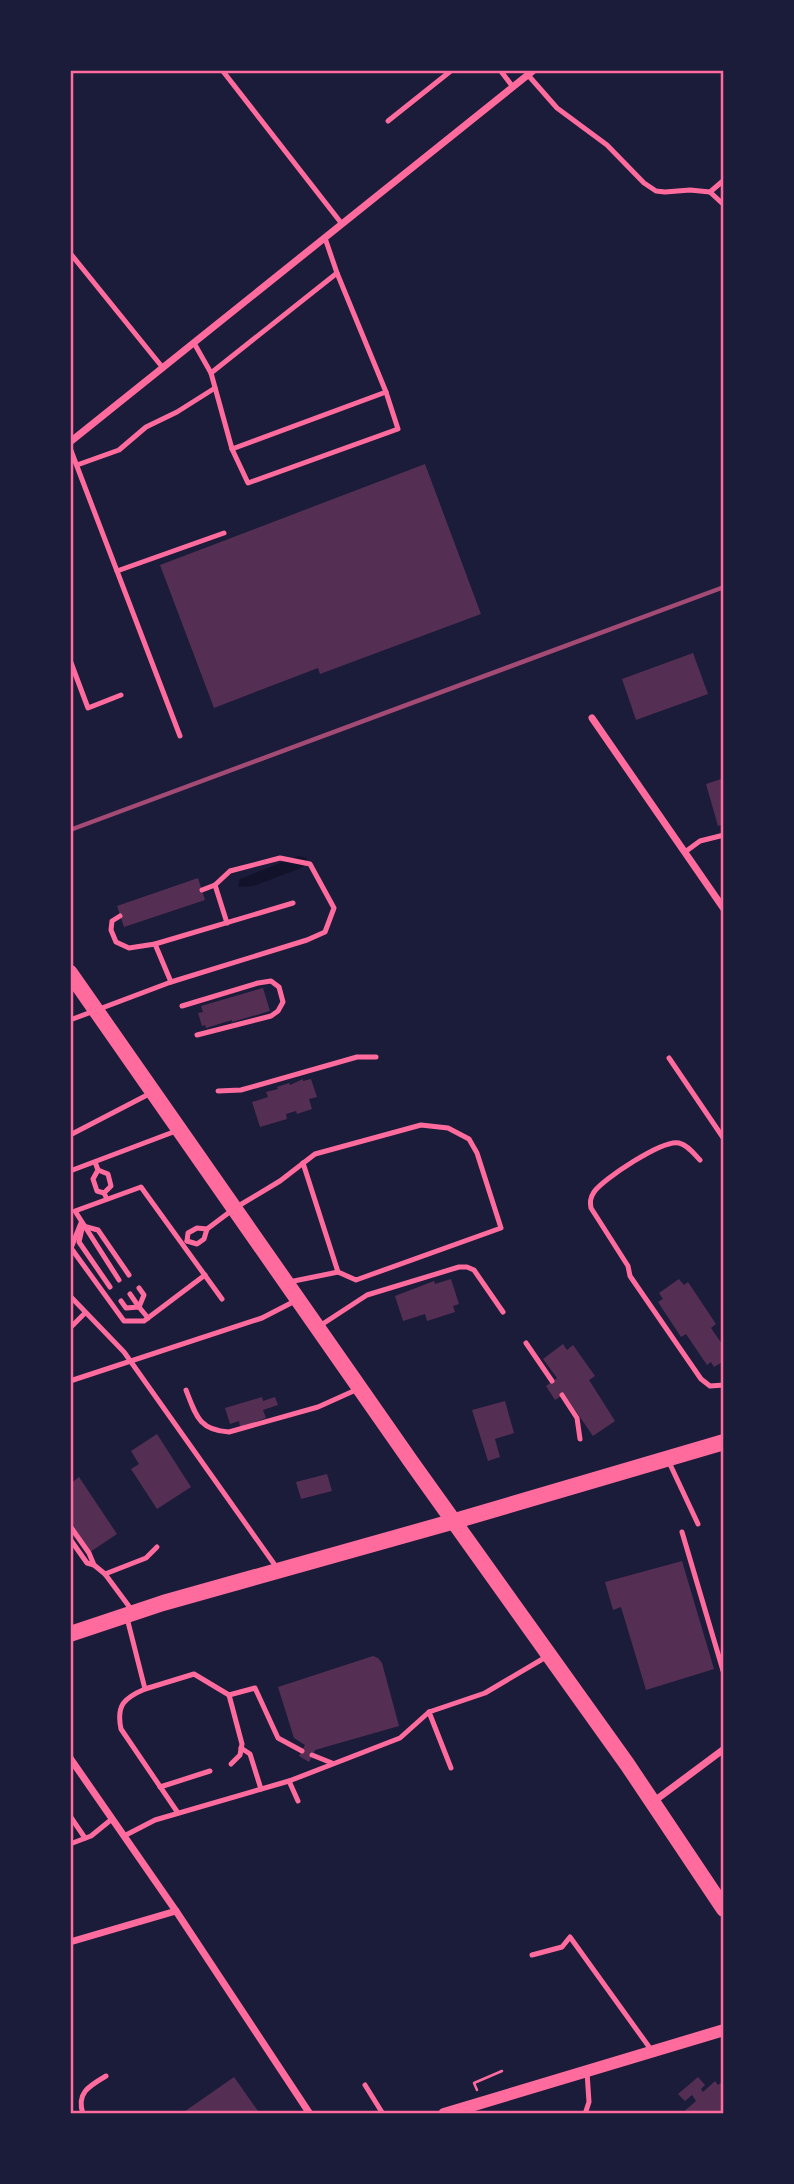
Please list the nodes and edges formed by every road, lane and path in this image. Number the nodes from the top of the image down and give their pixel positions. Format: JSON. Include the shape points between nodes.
{"nodes":[{"id":1,"x":222,"y":70,"type":"edge"},
{"id":2,"x":453,"y":70,"type":"edge"},
{"id":3,"x":500,"y":70,"type":"edge"},
{"id":4,"x":531,"y":72,"type":"edge"},
{"id":5,"x":513,"y":87,"type":"junction"},
{"id":6,"x":388,"y":121,"type":"dead end"},
{"id":7,"x":724,"y":180,"type":"edge"},
{"id":8,"x":710,"y":192,"type":"junction"},
{"id":9,"x":724,"y":205,"type":"edge"},
{"id":10,"x":342,"y":224,"type":"junction"},
{"id":11,"x":325,"y":238,"type":"junction"},
{"id":12,"x":70,"y":253,"type":"edge"},
{"id":13,"x":337,"y":273,"type":"junction"},
{"id":14,"x":194,"y":343,"type":"junction"},
{"id":15,"x":163,"y":368,"type":"junction"},
{"id":16,"x":211,"y":373,"type":"junction"},
{"id":17,"x":215,"y":388,"type":"junction"},
{"id":18,"x":386,"y":392,"type":"junction"},
{"id":19,"x":70,"y":442,"type":"edge"},
{"id":20,"x":70,"y":448,"type":"edge"},
{"id":21,"x":232,"y":450,"type":"junction"},
{"id":22,"x":77,"y":465,"type":"junction"},
{"id":23,"x":224,"y":533,"type":"dead end"},
{"id":24,"x":117,"y":571,"type":"junction"},
{"id":25,"x":70,"y":660,"type":"edge"},
{"id":26,"x":121,"y":695,"type":"dead end"},
{"id":27,"x":592,"y":718,"type":"dead end"},
{"id":28,"x":180,"y":736,"type":"dead end"},
{"id":29,"x":724,"y":835,"type":"edge"},
{"id":30,"x":685,"y":852,"type":"junction"},
{"id":31,"x":215,"y":885,"type":"junction"},
{"id":32,"x":202,"y":890,"type":"dead end"},
{"id":33,"x":293,"y":903,"type":"dead end"},
{"id":34,"x":724,"y":909,"type":"edge"},
{"id":35,"x":120,"y":916,"type":"dead end"},
{"id":36,"x":226,"y":923,"type":"junction"},
{"id":37,"x":155,"y":944,"type":"junction"},
{"id":38,"x":70,"y":973,"type":"edge"},
{"id":39,"x":171,"y":982,"type":"junction"},
{"id":40,"x":182,"y":1006,"type":"dead end"},
{"id":41,"x":95,"y":1010,"type":"junction"},
{"id":42,"x":70,"y":1020,"type":"edge"},
{"id":43,"x":197,"y":1035,"type":"dead end"},
{"id":44,"x":376,"y":1057,"type":"dead end"},
{"id":45,"x":669,"y":1058,"type":"dead end"},
{"id":46,"x":218,"y":1091,"type":"dead end"},
{"id":47,"x":152,"y":1092,"type":"junction"},
{"id":48,"x":179,"y":1130,"type":"junction"},
{"id":49,"x":70,"y":1135,"type":"edge"},
{"id":50,"x":724,"y":1139,"type":"edge"},
{"id":51,"x":700,"y":1160,"type":"dead end"},
{"id":52,"x":95,"y":1162,"type":"junction"},
{"id":53,"x":303,"y":1163,"type":"junction"},
{"id":54,"x":98,"y":1170,"type":"junction"},
{"id":55,"x":70,"y":1171,"type":"edge"},
{"id":56,"x":106,"y":1196,"type":"junction"},
{"id":57,"x":235,"y":1209,"type":"junction"},
{"id":58,"x":82,"y":1224,"type":"junction"},
{"id":59,"x":207,"y":1229,"type":"junction"},
{"id":60,"x":184,"y":1242,"type":"junction"},
{"id":61,"x":338,"y":1272,"type":"junction"},
{"id":62,"x":129,"y":1275,"type":"dead end"},
{"id":63,"x":205,"y":1275,"type":"junction"},
{"id":64,"x":120,"y":1280,"type":"dead end"},
{"id":65,"x":286,"y":1282,"type":"junction"},
{"id":66,"x":110,"y":1287,"type":"dead end"},
{"id":67,"x":139,"y":1288,"type":"dead end"},
{"id":68,"x":130,"y":1294,"type":"dead end"},
{"id":69,"x":70,"y":1296,"type":"edge"},
{"id":70,"x":222,"y":1299,"type":"dead end"},
{"id":71,"x":298,"y":1299,"type":"junction"},
{"id":72,"x":121,"y":1301,"type":"dead end"},
{"id":73,"x":139,"y":1307,"type":"junction"},
{"id":74,"x":503,"y":1312,"type":"dead end"},
{"id":75,"x":85,"y":1313,"type":"junction"},
{"id":76,"x":148,"y":1318,"type":"junction"},
{"id":77,"x":317,"y":1327,"type":"junction"},
{"id":78,"x":70,"y":1328,"type":"edge"},
{"id":79,"x":526,"y":1343,"type":"dead end"},
{"id":80,"x":130,"y":1360,"type":"junction"},
{"id":81,"x":70,"y":1381,"type":"edge"},
{"id":82,"x":552,"y":1381,"type":"dead end"},
{"id":83,"x":724,"y":1384,"type":"edge"},
{"id":84,"x":360,"y":1388,"type":"junction"},
{"id":85,"x":186,"y":1390,"type":"dead end"},
{"id":86,"x":562,"y":1395,"type":"dead end"},
{"id":87,"x":580,"y":1439,"type":"dead end"},
{"id":88,"x":724,"y":1442,"type":"edge"},
{"id":89,"x":667,"y":1458,"type":"junction"},
{"id":90,"x":455,"y":1521,"type":"junction"},
{"id":91,"x":698,"y":1524,"type":"dead end"},
{"id":92,"x":70,"y":1526,"type":"edge"},
{"id":93,"x":682,"y":1532,"type":"dead end"},
{"id":94,"x":70,"y":1539,"type":"edge"},
{"id":95,"x":157,"y":1547,"type":"dead end"},
{"id":96,"x":94,"y":1565,"type":"junction"},
{"id":97,"x":279,"y":1570,"type":"junction"},
{"id":98,"x":105,"y":1574,"type":"junction"},
{"id":99,"x":130,"y":1614,"type":"junction"},
{"id":100,"x":70,"y":1634,"type":"edge"},
{"id":101,"x":549,"y":1656,"type":"junction"},
{"id":102,"x":724,"y":1674,"type":"edge"},
{"id":103,"x":145,"y":1689,"type":"junction"},
{"id":104,"x":229,"y":1695,"type":"junction"},
{"id":105,"x":429,"y":1712,"type":"junction"},
{"id":106,"x":242,"y":1748,"type":"junction"},
{"id":107,"x":724,"y":1749,"type":"edge"},
{"id":108,"x":302,"y":1751,"type":"dead end"},
{"id":109,"x":312,"y":1755,"type":"dead end"},
{"id":110,"x":70,"y":1758,"type":"edge"},
{"id":111,"x":332,"y":1763,"type":"junction"},
{"id":112,"x":231,"y":1764,"type":"dead end"},
{"id":113,"x":451,"y":1768,"type":"dead end"},
{"id":114,"x":210,"y":1771,"type":"dead end"},
{"id":115,"x":289,"y":1782,"type":"junction"},
{"id":116,"x":160,"y":1787,"type":"junction"},
{"id":117,"x":261,"y":1789,"type":"junction"},
{"id":118,"x":298,"y":1801,"type":"dead end"},
{"id":119,"x":653,"y":1802,"type":"junction"},
{"id":120,"x":178,"y":1813,"type":"junction"},
{"id":121,"x":70,"y":1816,"type":"edge"},
{"id":122,"x":113,"y":1819,"type":"junction"},
{"id":123,"x":124,"y":1836,"type":"junction"},
{"id":124,"x":85,"y":1838,"type":"junction"},
{"id":125,"x":70,"y":1844,"type":"edge"},
{"id":126,"x":724,"y":1909,"type":"edge"},
{"id":127,"x":176,"y":1910,"type":"junction"},
{"id":128,"x":70,"y":1942,"type":"edge"},
{"id":129,"x":532,"y":1955,"type":"dead end"},
{"id":130,"x":724,"y":2030,"type":"edge"},
{"id":131,"x":652,"y":2051,"type":"junction"},
{"id":132,"x":587,"y":2071,"type":"junction"},
{"id":133,"x":106,"y":2076,"type":"dead end"},
{"id":134,"x":365,"y":2085,"type":"dead end"},
{"id":135,"x":83,"y":2114,"type":"edge"},
{"id":136,"x":310,"y":2114,"type":"edge"},
{"id":137,"x":383,"y":2114,"type":"edge"},
{"id":138,"x":444,"y":2114,"type":"edge"},
{"id":139,"x":585,"y":2114,"type":"edge"}],
"edges":[{"from":1,"to":10,"type":"lane"},
{"from":2,"to":6,"type":"lane"},
{"from":3,"to":5,"type":"lane"},
{"from":4,"to":5,"type":"street"},
{"from":4,"to":8,"type":"lane","via":[[557,108],[607,145],[644,183],[656,191]]},
{"from":5,"to":10,"type":"street"},
{"from":7,"to":8,"type":"lane"},
{"from":8,"to":9,"type":"lane"},
{"from":10,"to":11,"type":"street"},
{"from":11,"to":13,"type":"lane"},
{"from":11,"to":14,"type":"street"},
{"from":12,"to":15,"type":"lane"},
{"from":13,"to":16,"type":"lane"},
{"from":13,"to":18,"type":"lane"},
{"from":14,"to":15,"type":"street"},
{"from":14,"to":16,"type":"lane"},
{"from":15,"to":19,"type":"street"},
{"from":16,"to":17,"type":"lane"},
{"from":17,"to":21,"type":"lane"},
{"from":17,"to":22,"type":"lane","via":[[146,427],[119,450]]},
{"from":18,"to":21,"type":"lane"},
{"from":18,"to":21,"type":"lane","via":[[398,429],[247,482]]},
{"from":20,"to":22,"type":"lane"},
{"from":22,"to":24,"type":"lane"},
{"from":23,"to":24,"type":"lane"},
{"from":24,"to":28,"type":"lane"},
{"from":25,"to":26,"type":"lane","via":[[88,708]]},
{"from":27,"to":30,"type":"street"},
{"from":29,"to":30,"type":"lane","via":[[700,841]]},
{"from":30,"to":34,"type":"street"},
{"from":31,"to":32,"type":"lane"},
{"from":31,"to":36,"type":"lane"},
{"from":31,"to":39,"type":"lane","via":[[230,871],[280,858],[310,864],[334,908],[325,932]]},
{"from":33,"to":36,"type":"lane"},
{"from":35,"to":37,"type":"lane","via":[[112,921],[116,942],[129,948]]},
{"from":36,"to":37,"type":"lane"},
{"from":37,"to":39,"type":"lane"},
{"from":38,"to":41,"type":"main road"},
{"from":39,"to":41,"type":"lane"},
{"from":40,"to":43,"type":"lane","via":[[258,983],[271,981],[279,987],[283,1002],[271,1016]]},
{"from":41,"to":42,"type":"lane"},
{"from":41,"to":47,"type":"main road"},
{"from":44,"to":46,"type":"lane","via":[[357,1057],[241,1090]]},
{"from":45,"to":50,"type":"lane"},
{"from":47,"to":48,"type":"main road"},
{"from":47,"to":49,"type":"lane"},
{"from":48,"to":52,"type":"lane"},
{"from":48,"to":57,"type":"main road"},
{"from":51,"to":83,"type":"lane","via":[[679,1143],[657,1147],[596,1190],[591,1208],[701,1379],[710,1386]]},
{"from":52,"to":54,"type":"lane"},
{"from":52,"to":55,"type":"lane"},
{"from":53,"to":57,"type":"lane"},
{"from":53,"to":61,"type":"lane"},
{"from":53,"to":61,"type":"lane","via":[[315,1154],[421,1125],[448,1128],[469,1139],[477,1153],[501,1228],[356,1280]]},
{"from":54,"to":56,"type":"lane","via":[[93,1179],[97,1191]]},
{"from":54,"to":56,"type":"lane","via":[[108,1174],[111,1186]]},
{"from":56,"to":58,"type":"lane","via":[[75,1211]]},
{"from":56,"to":60,"type":"lane","via":[[141,1187]]},
{"from":57,"to":59,"type":"lane"},
{"from":57,"to":65,"type":"main road"},
{"from":58,"to":62,"type":"lane","via":[[98,1230]]},
{"from":58,"to":64,"type":"lane"},
{"from":58,"to":66,"type":"lane","via":[[79,1242]]},
{"from":58,"to":76,"type":"lane","via":[[71,1248],[124,1321]]},
{"from":59,"to":60,"type":"lane","via":[[188,1233]]},
{"from":59,"to":60,"type":"lane","via":[[197,1244]]},
{"from":60,"to":63,"type":"lane"},
{"from":61,"to":65,"type":"lane"},
{"from":63,"to":70,"type":"lane"},
{"from":63,"to":76,"type":"lane"},
{"from":65,"to":71,"type":"main road"},
{"from":67,"to":73,"type":"lane","via":[[144,1295]]},
{"from":68,"to":73,"type":"lane"},
{"from":69,"to":75,"type":"lane"},
{"from":71,"to":77,"type":"main road"},
{"from":71,"to":80,"type":"lane","via":[[262,1318]]},
{"from":72,"to":73,"type":"lane","via":[[126,1308]]},
{"from":73,"to":76,"type":"lane"},
{"from":74,"to":77,"type":"lane","via":[[474,1270],[459,1267],[367,1295]]},
{"from":75,"to":78,"type":"lane"},
{"from":75,"to":80,"type":"lane"},
{"from":77,"to":84,"type":"main road"},
{"from":79,"to":82,"type":"lane"},
{"from":80,"to":81,"type":"lane"},
{"from":80,"to":97,"type":"lane"},
{"from":84,"to":85,"type":"lane","via":[[318,1407],[229,1432],[205,1426]]},
{"from":84,"to":90,"type":"main road"},
{"from":86,"to":87,"type":"lane","via":[[577,1418]]},
{"from":88,"to":89,"type":"main road"},
{"from":89,"to":90,"type":"main road"},
{"from":89,"to":91,"type":"lane"},
{"from":90,"to":97,"type":"main road"},
{"from":90,"to":101,"type":"main road"},
{"from":92,"to":96,"type":"lane"},
{"from":93,"to":102,"type":"lane"},
{"from":94,"to":96,"type":"lane","via":[[87,1563]]},
{"from":95,"to":98,"type":"lane","via":[[146,1558]]},
{"from":96,"to":98,"type":"lane"},
{"from":97,"to":99,"type":"main road"},
{"from":98,"to":99,"type":"lane"},
{"from":99,"to":100,"type":"main road"},
{"from":99,"to":103,"type":"lane"},
{"from":101,"to":105,"type":"lane","via":[[485,1693]]},
{"from":101,"to":119,"type":"main road"},
{"from":103,"to":104,"type":"lane","via":[[194,1674]]},
{"from":103,"to":116,"type":"lane","via":[[127,1697],[118,1714],[121,1729]]},
{"from":104,"to":106,"type":"lane"},
{"from":104,"to":108,"type":"lane","via":[[255,1688],[278,1738]]},
{"from":105,"to":111,"type":"lane","via":[[400,1738]]},
{"from":105,"to":113,"type":"lane"},
{"from":106,"to":112,"type":"lane"},
{"from":106,"to":117,"type":"lane","via":[[250,1754]]},
{"from":107,"to":119,"type":"street"},
{"from":109,"to":111,"type":"lane"},
{"from":110,"to":122,"type":"street"},
{"from":111,"to":115,"type":"lane"},
{"from":114,"to":116,"type":"lane"},
{"from":115,"to":117,"type":"lane"},
{"from":115,"to":118,"type":"lane"},
{"from":116,"to":120,"type":"lane"},
{"from":117,"to":120,"type":"lane"},
{"from":119,"to":126,"type":"main road"},
{"from":120,"to":123,"type":"lane"},
{"from":121,"to":124,"type":"lane"},
{"from":122,"to":123,"type":"street"},
{"from":122,"to":124,"type":"lane"},
{"from":123,"to":127,"type":"street"},
{"from":124,"to":125,"type":"lane"},
{"from":127,"to":128,"type":"street"},
{"from":127,"to":136,"type":"street"},
{"from":129,"to":131,"type":"lane","via":[[562,1947],[570,1937]]},
{"from":130,"to":131,"type":"street"},
{"from":131,"to":132,"type":"street"},
{"from":132,"to":138,"type":"street"},
{"from":132,"to":139,"type":"lane"},
{"from":133,"to":135,"type":"lane","via":[[82,2094]]},
{"from":134,"to":137,"type":"lane"}]}
